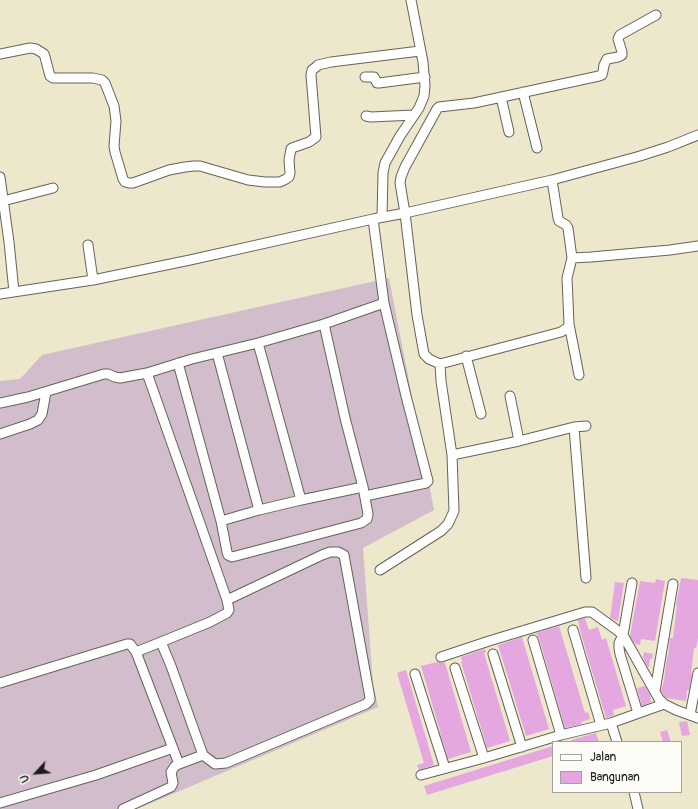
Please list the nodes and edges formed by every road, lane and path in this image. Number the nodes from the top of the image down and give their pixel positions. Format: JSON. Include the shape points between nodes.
{"nodes":[{"id":1,"x":411,"y":0,"type":"edge"},
{"id":2,"x":656,"y":15,"type":"dead end"},
{"id":3,"x":420,"y":51,"type":"junction"},
{"id":4,"x":0,"y":54,"type":"edge"},
{"id":5,"x":365,"y":77,"type":"dead end"},
{"id":6,"x":425,"y":77,"type":"junction"},
{"id":7,"x":523,"y":92,"type":"junction"},
{"id":8,"x":501,"y":98,"type":"junction"},
{"id":9,"x":414,"y":115,"type":"junction"},
{"id":10,"x":366,"y":116,"type":"dead end"},
{"id":11,"x":509,"y":132,"type":"dead end"},
{"id":12,"x":698,"y":135,"type":"edge"},
{"id":13,"x":537,"y":148,"type":"dead end"},
{"id":14,"x":0,"y":177,"type":"edge"},
{"id":15,"x":552,"y":180,"type":"junction"},
{"id":16,"x":53,"y":188,"type":"dead end"},
{"id":17,"x":4,"y":201,"type":"junction"},
{"id":18,"x":401,"y":214,"type":"junction"},
{"id":19,"x":381,"y":218,"type":"junction"},
{"id":20,"x":88,"y":245,"type":"dead end"},
{"id":21,"x":698,"y":246,"type":"edge"},
{"id":22,"x":572,"y":258,"type":"junction"},
{"id":23,"x":94,"y":280,"type":"junction"},
{"id":24,"x":14,"y":292,"type":"junction"},
{"id":25,"x":0,"y":294,"type":"edge"},
{"id":26,"x":384,"y":303,"type":"junction"},
{"id":27,"x":324,"y":324,"type":"junction"},
{"id":28,"x":569,"y":324,"type":"junction"},
{"id":29,"x":258,"y":343,"type":"junction"},
{"id":30,"x":217,"y":353,"type":"junction"},
{"id":31,"x":466,"y":356,"type":"junction"},
{"id":32,"x":178,"y":363,"type":"junction"},
{"id":33,"x":440,"y":364,"type":"junction"},
{"id":34,"x":147,"y":373,"type":"junction"},
{"id":35,"x":579,"y":375,"type":"dead end"},
{"id":36,"x":46,"y":392,"type":"junction"},
{"id":37,"x":510,"y":396,"type":"dead end"},
{"id":38,"x":0,"y":402,"type":"edge"},
{"id":39,"x":481,"y":414,"type":"dead end"},
{"id":40,"x":586,"y":426,"type":"dead end"},
{"id":41,"x":574,"y":428,"type":"junction"},
{"id":42,"x":0,"y":434,"type":"edge"},
{"id":43,"x":519,"y":441,"type":"junction"},
{"id":44,"x":452,"y":456,"type":"junction"},
{"id":45,"x":363,"y":487,"type":"junction"},
{"id":46,"x":365,"y":496,"type":"junction"},
{"id":47,"x":301,"y":500,"type":"junction"},
{"id":48,"x":259,"y":510,"type":"junction"},
{"id":49,"x":221,"y":521,"type":"junction"},
{"id":50,"x":380,"y":570,"type":"dead end"},
{"id":51,"x":586,"y":578,"type":"dead end"},
{"id":52,"x":632,"y":583,"type":"dead end"},
{"id":53,"x":673,"y":584,"type":"dead end"},
{"id":54,"x":228,"y":600,"type":"junction"},
{"id":55,"x":573,"y":630,"type":"dead end"},
{"id":56,"x":623,"y":635,"type":"junction"},
{"id":57,"x":533,"y":640,"type":"dead end"},
{"id":58,"x":161,"y":642,"type":"junction"},
{"id":59,"x":136,"y":652,"type":"junction"},
{"id":60,"x":493,"y":654,"type":"dead end"},
{"id":61,"x":441,"y":657,"type":"dead end"},
{"id":62,"x":455,"y":668,"type":"dead end"},
{"id":63,"x":698,"y":673,"type":"edge"},
{"id":64,"x":415,"y":674,"type":"dead end"},
{"id":65,"x":0,"y":683,"type":"edge"},
{"id":66,"x":655,"y":691,"type":"junction"},
{"id":67,"x":664,"y":704,"type":"junction"},
{"id":68,"x":638,"y":713,"type":"junction"},
{"id":69,"x":694,"y":716,"type":"edge"},
{"id":70,"x":610,"y":723,"type":"junction"},
{"id":71,"x":601,"y":725,"type":"junction"},
{"id":72,"x":561,"y":735,"type":"junction"},
{"id":73,"x":617,"y":741,"type":"edge"},
{"id":74,"x":522,"y":747,"type":"junction"},
{"id":75,"x":173,"y":748,"type":"junction"},
{"id":76,"x":203,"y":755,"type":"junction"},
{"id":77,"x":484,"y":758,"type":"junction"},
{"id":78,"x":179,"y":764,"type":"junction"},
{"id":79,"x":445,"y":768,"type":"junction"},
{"id":80,"x":421,"y":775,"type":"dead end"},
{"id":81,"x":634,"y":793,"type":"edge"},
{"id":82,"x":0,"y":804,"type":"edge"},
{"id":83,"x":1,"y":809,"type":"edge"},
{"id":84,"x":123,"y":809,"type":"edge"},
{"id":85,"x":638,"y":809,"type":"edge"}],
"edges":[{"from":1,"to":3,"type":"street"},
{"from":2,"to":7,"type":"street","via":[[620,35],[618,39],[623,54],[607,59],[599,76]]},
{"from":3,"to":4,"type":"street","via":[[331,62],[318,65],[312,70],[316,137],[291,149],[289,177],[280,182],[248,180],[200,166],[185,166],[133,183],[125,182],[114,146],[114,106],[105,83],[93,78],[53,78],[50,76],[46,57],[36,49]]},
{"from":3,"to":6,"type":"street"},
{"from":5,"to":6,"type":"street","via":[[374,77],[379,83]]},
{"from":6,"to":9,"type":"street","via":[[424,96]]},
{"from":7,"to":8,"type":"street"},
{"from":7,"to":13,"type":"street"},
{"from":8,"to":11,"type":"street"},
{"from":8,"to":18,"type":"street","via":[[437,109],[401,177]]},
{"from":9,"to":10,"type":"street"},
{"from":9,"to":19,"type":"street","via":[[385,163]]},
{"from":12,"to":15,"type":"street","via":[[640,156]]},
{"from":14,"to":17,"type":"street"},
{"from":15,"to":18,"type":"street"},
{"from":15,"to":22,"type":"street","via":[[559,221],[568,226]]},
{"from":16,"to":17,"type":"street"},
{"from":17,"to":24,"type":"street"},
{"from":18,"to":19,"type":"street"},
{"from":18,"to":33,"type":"street","via":[[424,354]]},
{"from":19,"to":23,"type":"street"},
{"from":19,"to":26,"type":"street"},
{"from":20,"to":23,"type":"street"},
{"from":21,"to":22,"type":"street"},
{"from":22,"to":28,"type":"street","via":[[567,278]]},
{"from":23,"to":24,"type":"street"},
{"from":24,"to":25,"type":"street"},
{"from":26,"to":27,"type":"street"},
{"from":26,"to":46,"type":"street","via":[[428,481]]},
{"from":27,"to":29,"type":"street"},
{"from":27,"to":45,"type":"street"},
{"from":28,"to":31,"type":"street","via":[[561,332]]},
{"from":28,"to":35,"type":"street"},
{"from":29,"to":30,"type":"street"},
{"from":29,"to":47,"type":"street"},
{"from":30,"to":32,"type":"street"},
{"from":30,"to":48,"type":"street"},
{"from":31,"to":33,"type":"street"},
{"from":31,"to":39,"type":"street"},
{"from":32,"to":34,"type":"street"},
{"from":32,"to":49,"type":"street"},
{"from":33,"to":44,"type":"street"},
{"from":34,"to":36,"type":"street","via":[[120,378],[104,374]]},
{"from":34,"to":54,"type":"street"},
{"from":36,"to":38,"type":"street"},
{"from":36,"to":42,"type":"street","via":[[42,414],[38,420]]},
{"from":37,"to":43,"type":"street"},
{"from":40,"to":41,"type":"street"},
{"from":41,"to":43,"type":"street"},
{"from":41,"to":51,"type":"street"},
{"from":43,"to":44,"type":"street"},
{"from":44,"to":50,"type":"street","via":[[454,511],[448,524]]},
{"from":45,"to":46,"type":"street"},
{"from":45,"to":47,"type":"street"},
{"from":46,"to":49,"type":"street","via":[[368,514],[367,519],[361,523],[232,556],[226,552]]},
{"from":47,"to":48,"type":"street"},
{"from":48,"to":49,"type":"street"},
{"from":52,"to":56,"type":"street"},
{"from":53,"to":66,"type":"street"},
{"from":54,"to":58,"type":"street","via":[[229,610],[225,615]]},
{"from":54,"to":76,"type":"street","via":[[322,555],[335,551],[344,555],[370,698],[366,704],[226,763],[215,764]]},
{"from":55,"to":71,"type":"street"},
{"from":56,"to":61,"type":"street","via":[[592,612],[585,612]]},
{"from":56,"to":66,"type":"street"},
{"from":56,"to":68,"type":"street","via":[[619,643],[620,654]]},
{"from":57,"to":72,"type":"street"},
{"from":58,"to":59,"type":"street"},
{"from":58,"to":76,"type":"street"},
{"from":59,"to":65,"type":"street","via":[[127,644]]},
{"from":59,"to":75,"type":"street"},
{"from":60,"to":74,"type":"street"},
{"from":62,"to":77,"type":"street"},
{"from":63,"to":69,"type":"street"},
{"from":64,"to":79,"type":"street"},
{"from":66,"to":67,"type":"street"},
{"from":67,"to":68,"type":"street"},
{"from":67,"to":69,"type":"street"},
{"from":68,"to":70,"type":"street"},
{"from":70,"to":71,"type":"street"},
{"from":70,"to":73,"type":"street"},
{"from":71,"to":72,"type":"street"},
{"from":72,"to":74,"type":"street"},
{"from":74,"to":77,"type":"street"},
{"from":75,"to":78,"type":"street"},
{"from":75,"to":82,"type":"street"},
{"from":76,"to":78,"type":"street"},
{"from":77,"to":79,"type":"street"},
{"from":78,"to":84,"type":"street","via":[[171,772],[171,787]]},
{"from":79,"to":80,"type":"street"},
{"from":81,"to":85,"type":"street"},
{"from":82,"to":83,"type":"street"}]}
